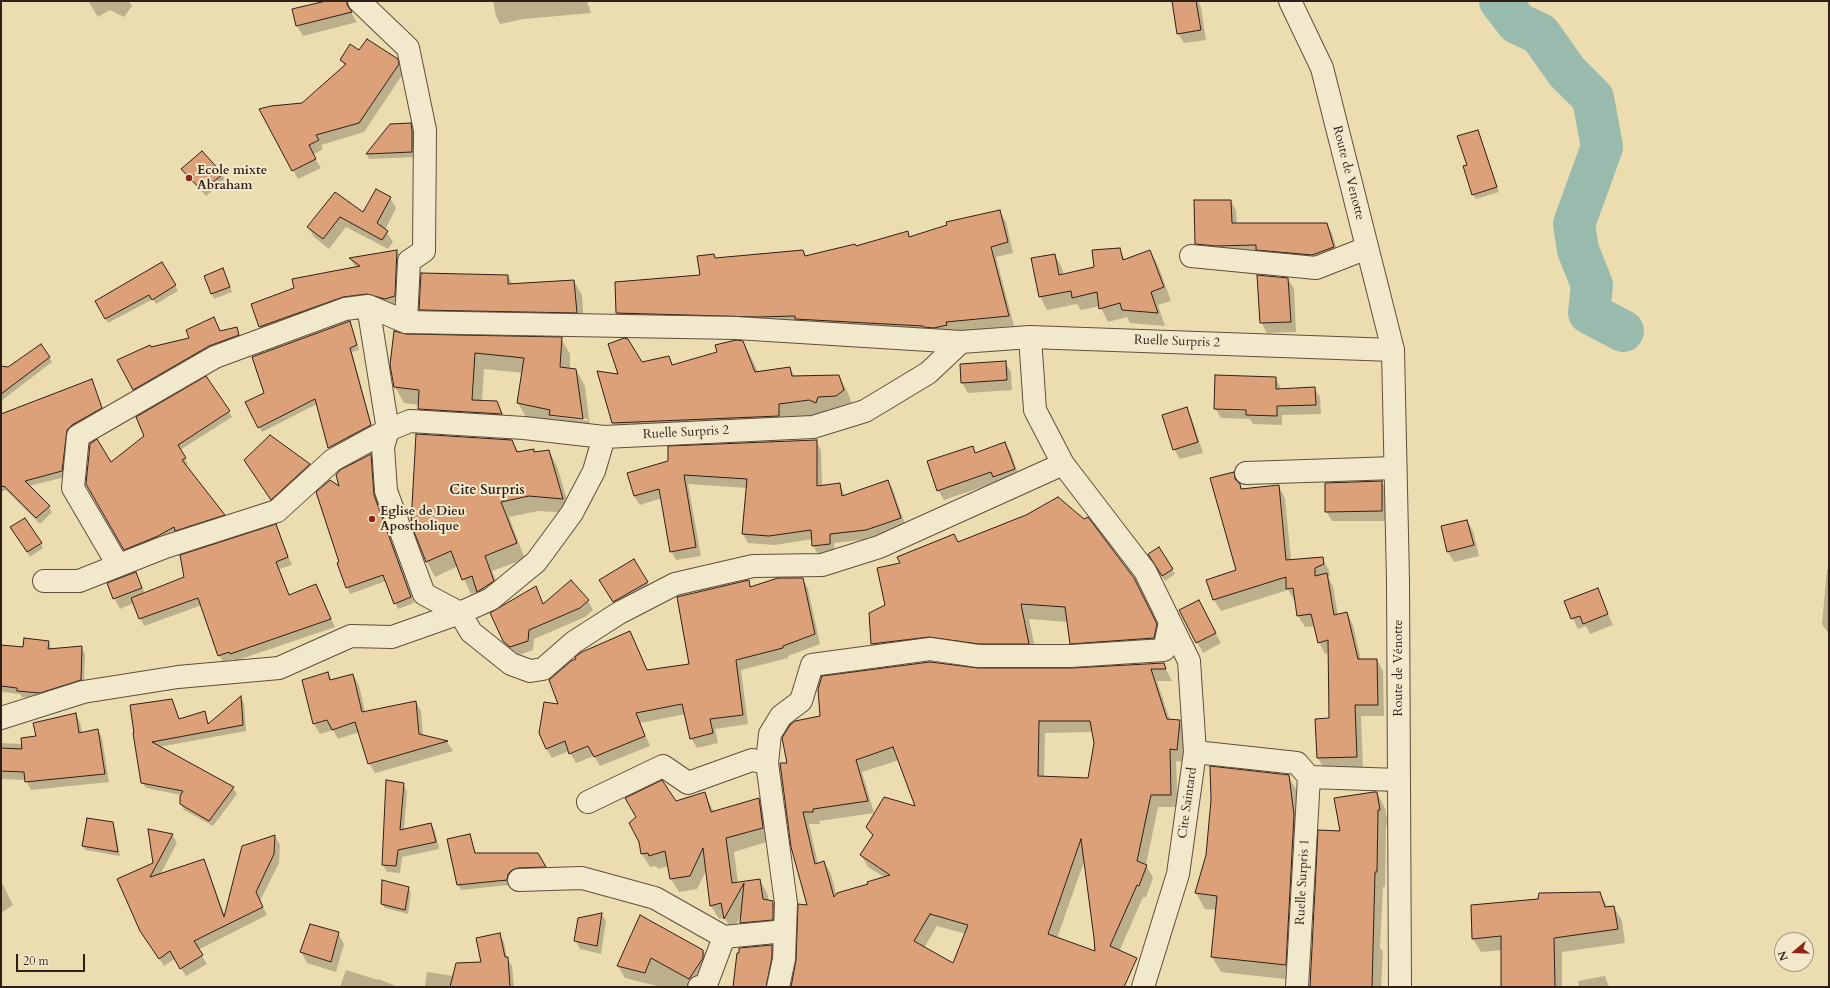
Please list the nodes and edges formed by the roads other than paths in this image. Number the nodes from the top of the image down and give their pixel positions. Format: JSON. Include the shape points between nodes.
{"nodes":[{"id":1,"x":359,"y":1,"type":"edge"},
{"id":2,"x":1290,"y":1,"type":"edge"},
{"id":3,"x":1367,"y":248,"type":"junction"},
{"id":4,"x":1191,"y":256,"type":"dead end"},
{"id":5,"x":368,"y":306,"type":"junction"},
{"id":6,"x":406,"y":322,"type":"junction"},
{"id":7,"x":1030,"y":337,"type":"junction"},
{"id":8,"x":961,"y":342,"type":"junction"},
{"id":9,"x":1393,"y":350,"type":"junction"},
{"id":10,"x":388,"y":430,"type":"junction"},
{"id":11,"x":604,"y":437,"type":"junction"},
{"id":12,"x":1063,"y":464,"type":"junction"},
{"id":13,"x":1395,"y":468,"type":"junction"},
{"id":14,"x":1246,"y":473,"type":"dead end"},
{"id":15,"x":118,"y":565,"type":"junction"},
{"id":16,"x":44,"y":581,"type":"dead end"},
{"id":17,"x":460,"y":613,"type":"junction"},
{"id":18,"x":1170,"y":622,"type":"junction"},
{"id":19,"x":1,"y":718,"type":"edge"},
{"id":20,"x":1195,"y":752,"type":"junction"},
{"id":21,"x":766,"y":763,"type":"junction"},
{"id":22,"x":1309,"y":777,"type":"junction"},
{"id":23,"x":1399,"y":780,"type":"junction"},
{"id":24,"x":588,"y":802,"type":"dead end"},
{"id":25,"x":519,"y":880,"type":"dead end"},
{"id":26,"x":785,"y":931,"type":"junction"},
{"id":27,"x":724,"y":937,"type":"junction"},
{"id":28,"x":699,"y":987,"type":"edge"},
{"id":29,"x":778,"y":987,"type":"edge"},
{"id":30,"x":1143,"y":987,"type":"edge"},
{"id":31,"x":1297,"y":987,"type":"edge"},
{"id":32,"x":1400,"y":987,"type":"edge"}],
"edges":[{"from":1,"to":6,"type":"street","via":[[408,48],[426,130],[424,251],[409,261]]},
{"from":2,"to":3,"type":"street","name":"Route de Venotte","via":[[1322,68]]},
{"from":3,"to":4,"type":"street","via":[[1316,268]]},
{"from":3,"to":9,"type":"street","name":"Route de Venotte"},
{"from":5,"to":6,"type":"street"},
{"from":5,"to":10,"type":"street"},
{"from":5,"to":15,"type":"street","via":[[345,309],[215,357],[78,436],[73,488]]},
{"from":6,"to":8,"type":"street","name":"Ruelle Surpris 2","via":[[736,328]]},
{"from":7,"to":8,"type":"street","name":"Ruelle Surpris 2"},
{"from":7,"to":9,"type":"street","name":"Ruelle Surpris 2"},
{"from":7,"to":12,"type":"street","via":[[1034,410]]},
{"from":8,"to":11,"type":"street","name":"Ruelle Surpris 2","via":[[928,373],[865,411],[813,427]]},
{"from":9,"to":13,"type":"street","name":"Route de Vénotte"},
{"from":10,"to":11,"type":"street","name":"Ruelle Surpris 2","via":[[410,421],[524,428]]},
{"from":10,"to":15,"type":"street","name":"Ruelle Surpris 2","via":[[333,460],[278,511],[165,547]]},
{"from":10,"to":17,"type":"street","via":[[384,447],[386,492],[424,594]]},
{"from":11,"to":17,"type":"street","via":[[594,471],[572,513],[536,562],[491,599]]},
{"from":12,"to":17,"type":"street","via":[[879,548],[822,565],[752,566],[675,584],[613,617],[574,642],[543,669],[530,671],[511,664],[471,632]]},
{"from":12,"to":18,"type":"street","via":[[1145,571]]},
{"from":13,"to":14,"type":"street"},
{"from":13,"to":23,"type":"street","name":"Route de Vénotte"},
{"from":15,"to":16,"type":"street","name":"Ruelle Surpris 2","via":[[79,581]]},
{"from":17,"to":19,"type":"street","via":[[392,637],[351,636],[278,668],[178,677],[83,692]]},
{"from":18,"to":20,"type":"street","via":[[1189,661]]},
{"from":18,"to":21,"type":"street","via":[[1164,650],[1071,656],[978,656],[930,649],[812,665],[801,701],[781,716],[770,734]]},
{"from":20,"to":22,"type":"street","name":"Cite Saintard","via":[[1297,763]]},
{"from":20,"to":30,"type":"street","name":"Cite Saintard","via":[[1178,874]]},
{"from":21,"to":24,"type":"street","via":[[752,760],[688,783],[663,766]]},
{"from":21,"to":26,"type":"street","via":[[786,903]]},
{"from":22,"to":23,"type":"street"},
{"from":22,"to":31,"type":"street","name":"Ruelle Surpris 1"},
{"from":23,"to":32,"type":"street","name":"Route de Vénotte"},
{"from":25,"to":27,"type":"street","via":[[582,878],[655,898]]},
{"from":26,"to":27,"type":"street"},
{"from":26,"to":29,"type":"street","via":[[784,959]]},
{"from":27,"to":28,"type":"street","via":[[706,985]]}]}
